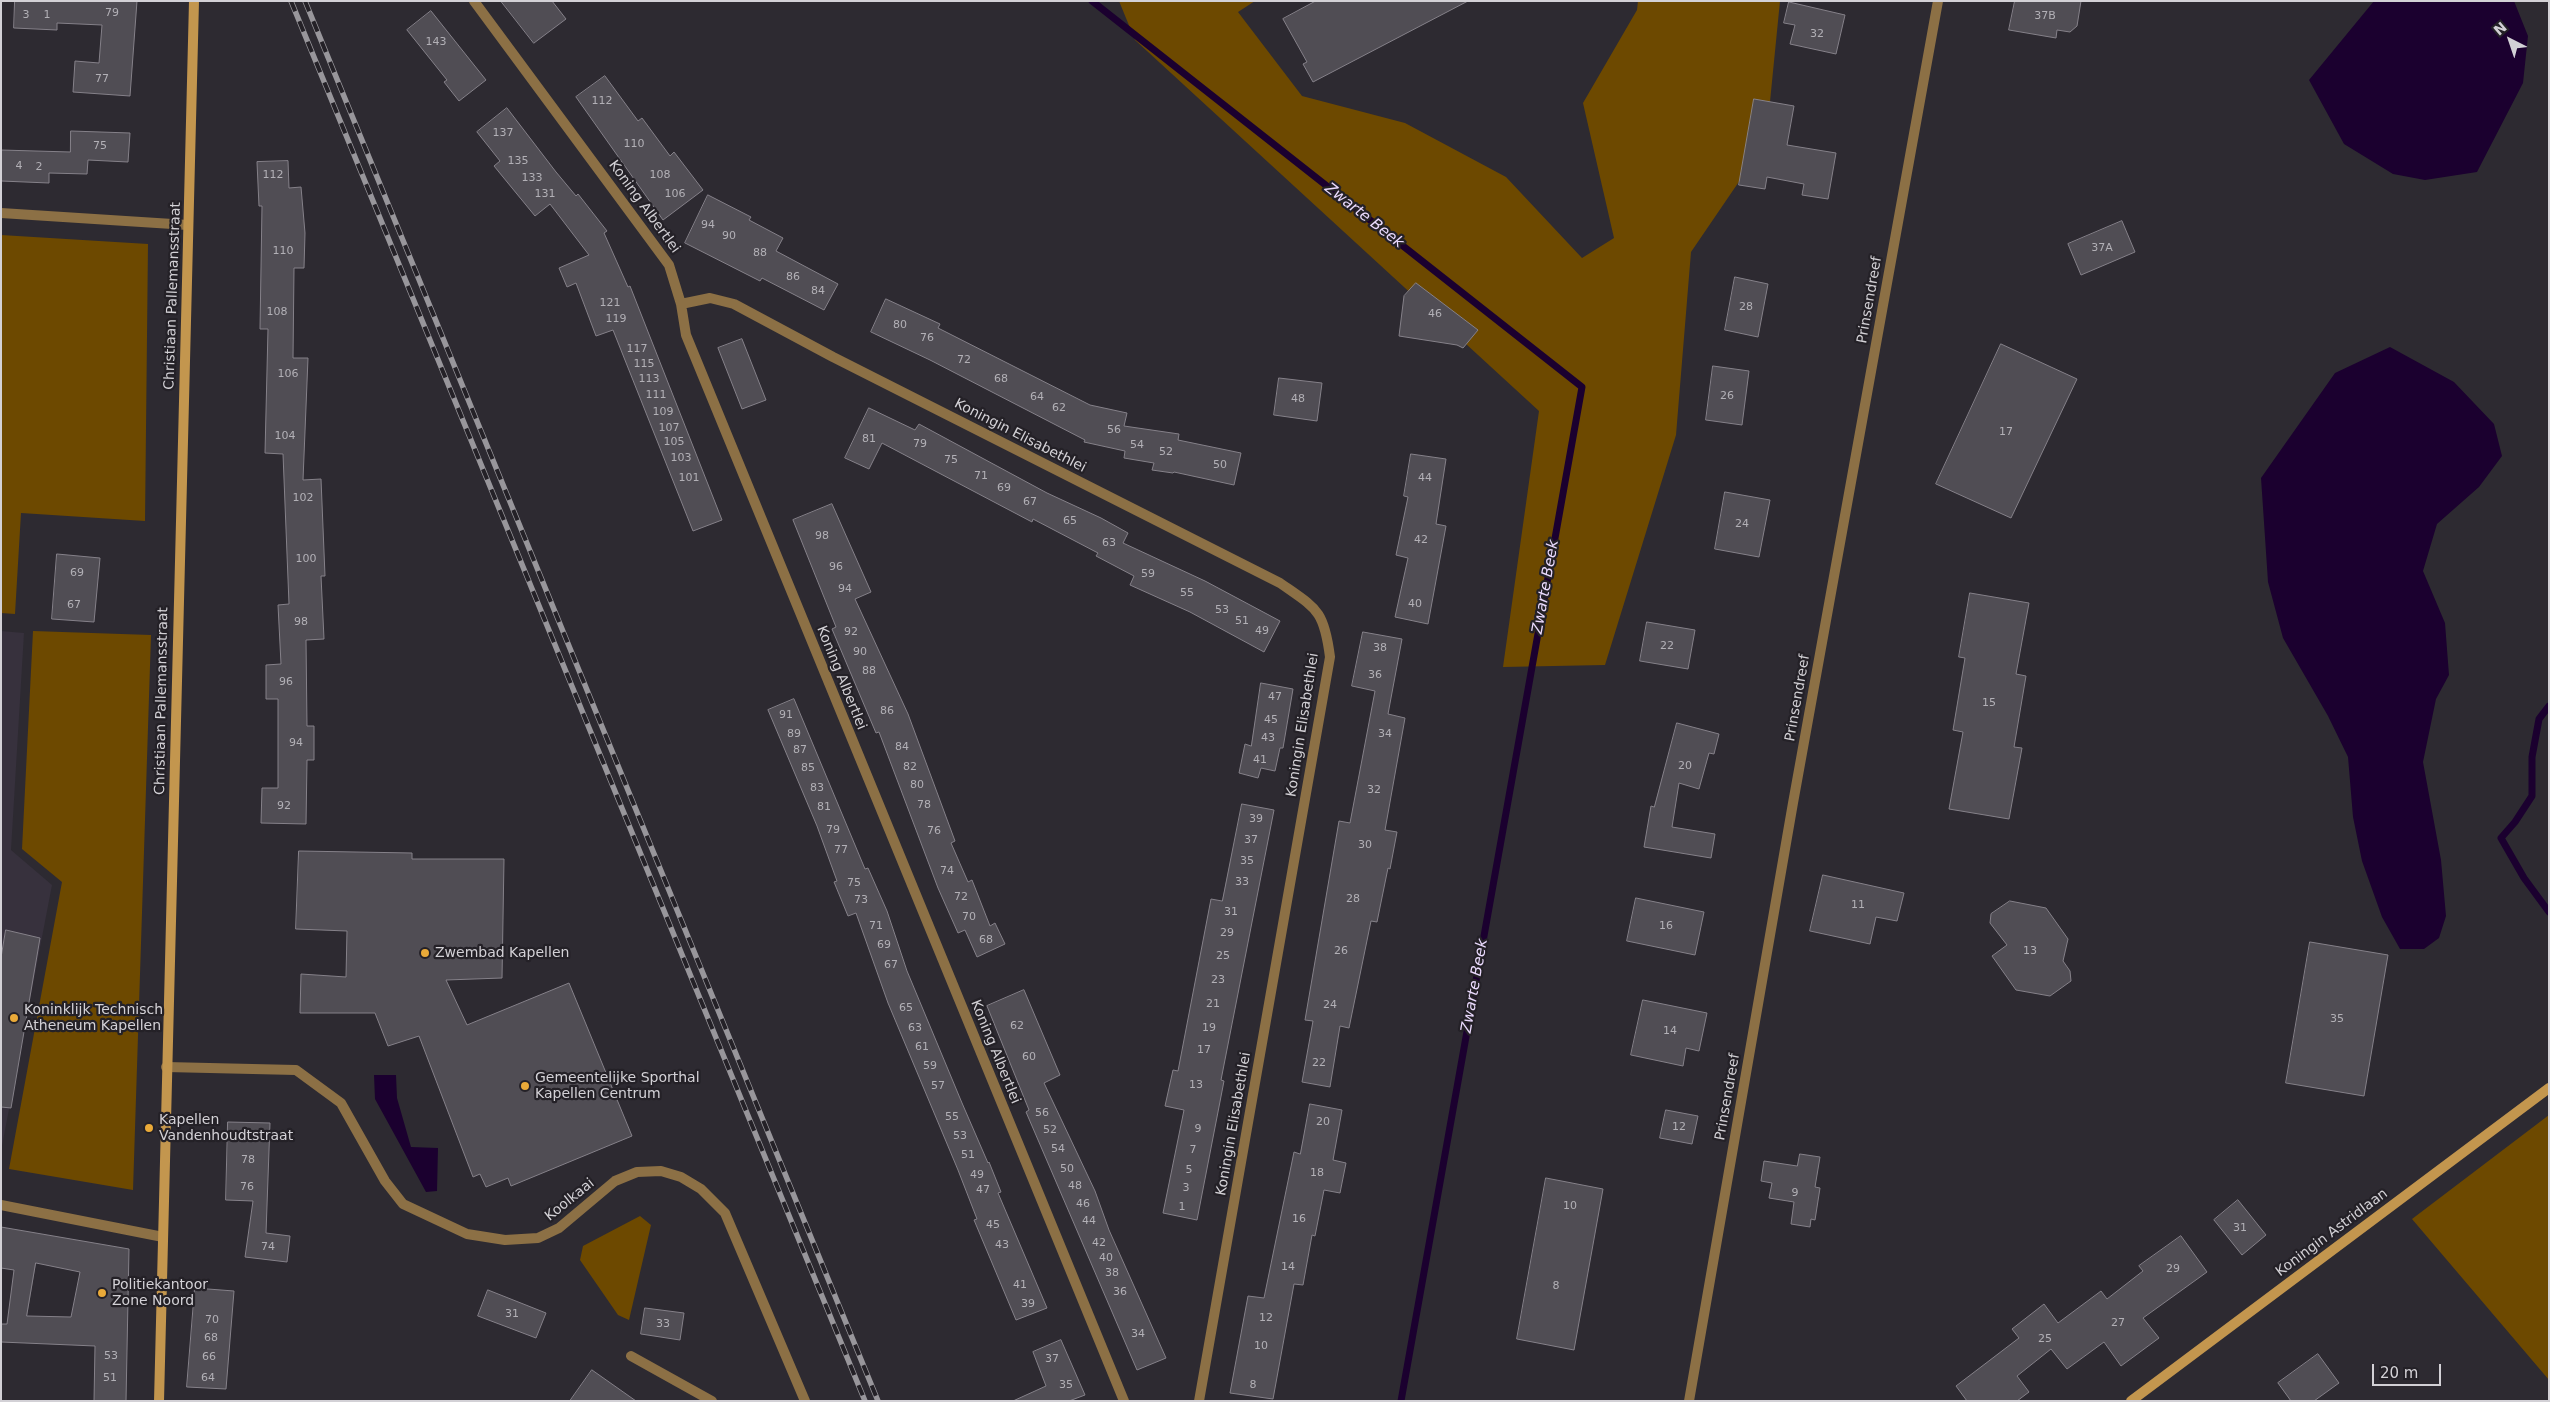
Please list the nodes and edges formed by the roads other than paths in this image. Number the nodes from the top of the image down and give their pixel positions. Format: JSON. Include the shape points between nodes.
{"nodes":[{"id":1,"x":194,"y":1,"type":"edge"},
{"id":2,"x":474,"y":1,"type":"edge"},
{"id":3,"x":1938,"y":1,"type":"edge"},
{"id":4,"x":1,"y":213,"type":"edge"},
{"id":5,"x":188,"y":225,"type":"junction"},
{"id":6,"x":681,"y":304,"type":"junction"},
{"id":7,"x":166,"y":1067,"type":"junction"},
{"id":8,"x":2549,"y":1088,"type":"edge"},
{"id":9,"x":1,"y":1206,"type":"edge"},
{"id":10,"x":163,"y":1237,"type":"junction"},
{"id":11,"x":631,"y":1356,"type":"dead end"},
{"id":12,"x":159,"y":1401,"type":"edge"},
{"id":13,"x":712,"y":1401,"type":"edge"},
{"id":14,"x":806,"y":1401,"type":"edge"},
{"id":15,"x":1124,"y":1401,"type":"edge"},
{"id":16,"x":1199,"y":1401,"type":"edge"},
{"id":17,"x":1689,"y":1401,"type":"edge"},
{"id":18,"x":2131,"y":1401,"type":"edge"}],
"edges":[{"from":1,"to":5,"type":"street","name":"Christiaan Pallemansstraat"},
{"from":2,"to":6,"type":"street","name":"Koning Albertlei","via":[[646,230],[669,265]]},
{"from":3,"to":17,"type":"street","name":"Prinsendreef"},
{"from":4,"to":5,"type":"street"},
{"from":5,"to":7,"type":"street","name":"Christiaan Pallemansstraat"},
{"from":6,"to":15,"type":"street","name":"Koning Albertlei","via":[[686,336]]},
{"from":6,"to":16,"type":"street","name":"Koningin Elisabethlei","via":[[710,298],[734,304],[1280,584],[1313,606],[1326,627],[1330,656]]},
{"from":7,"to":10,"type":"street","name":"Christiaan Pallemansstraat"},
{"from":7,"to":14,"type":"street","name":"Koolkaai","via":[[296,1070],[341,1103],[385,1181],[403,1204],[467,1234],[505,1240],[538,1238],[559,1228],[615,1181],[637,1172],[661,1171],[681,1177],[701,1189],[725,1213]]},
{"from":8,"to":18,"type":"street","name":"Koningin Astridlaan"},
{"from":9,"to":10,"type":"street"},
{"from":10,"to":12,"type":"street","name":"Christiaan Pallemansstraat"},
{"from":11,"to":13,"type":"street"}]}
